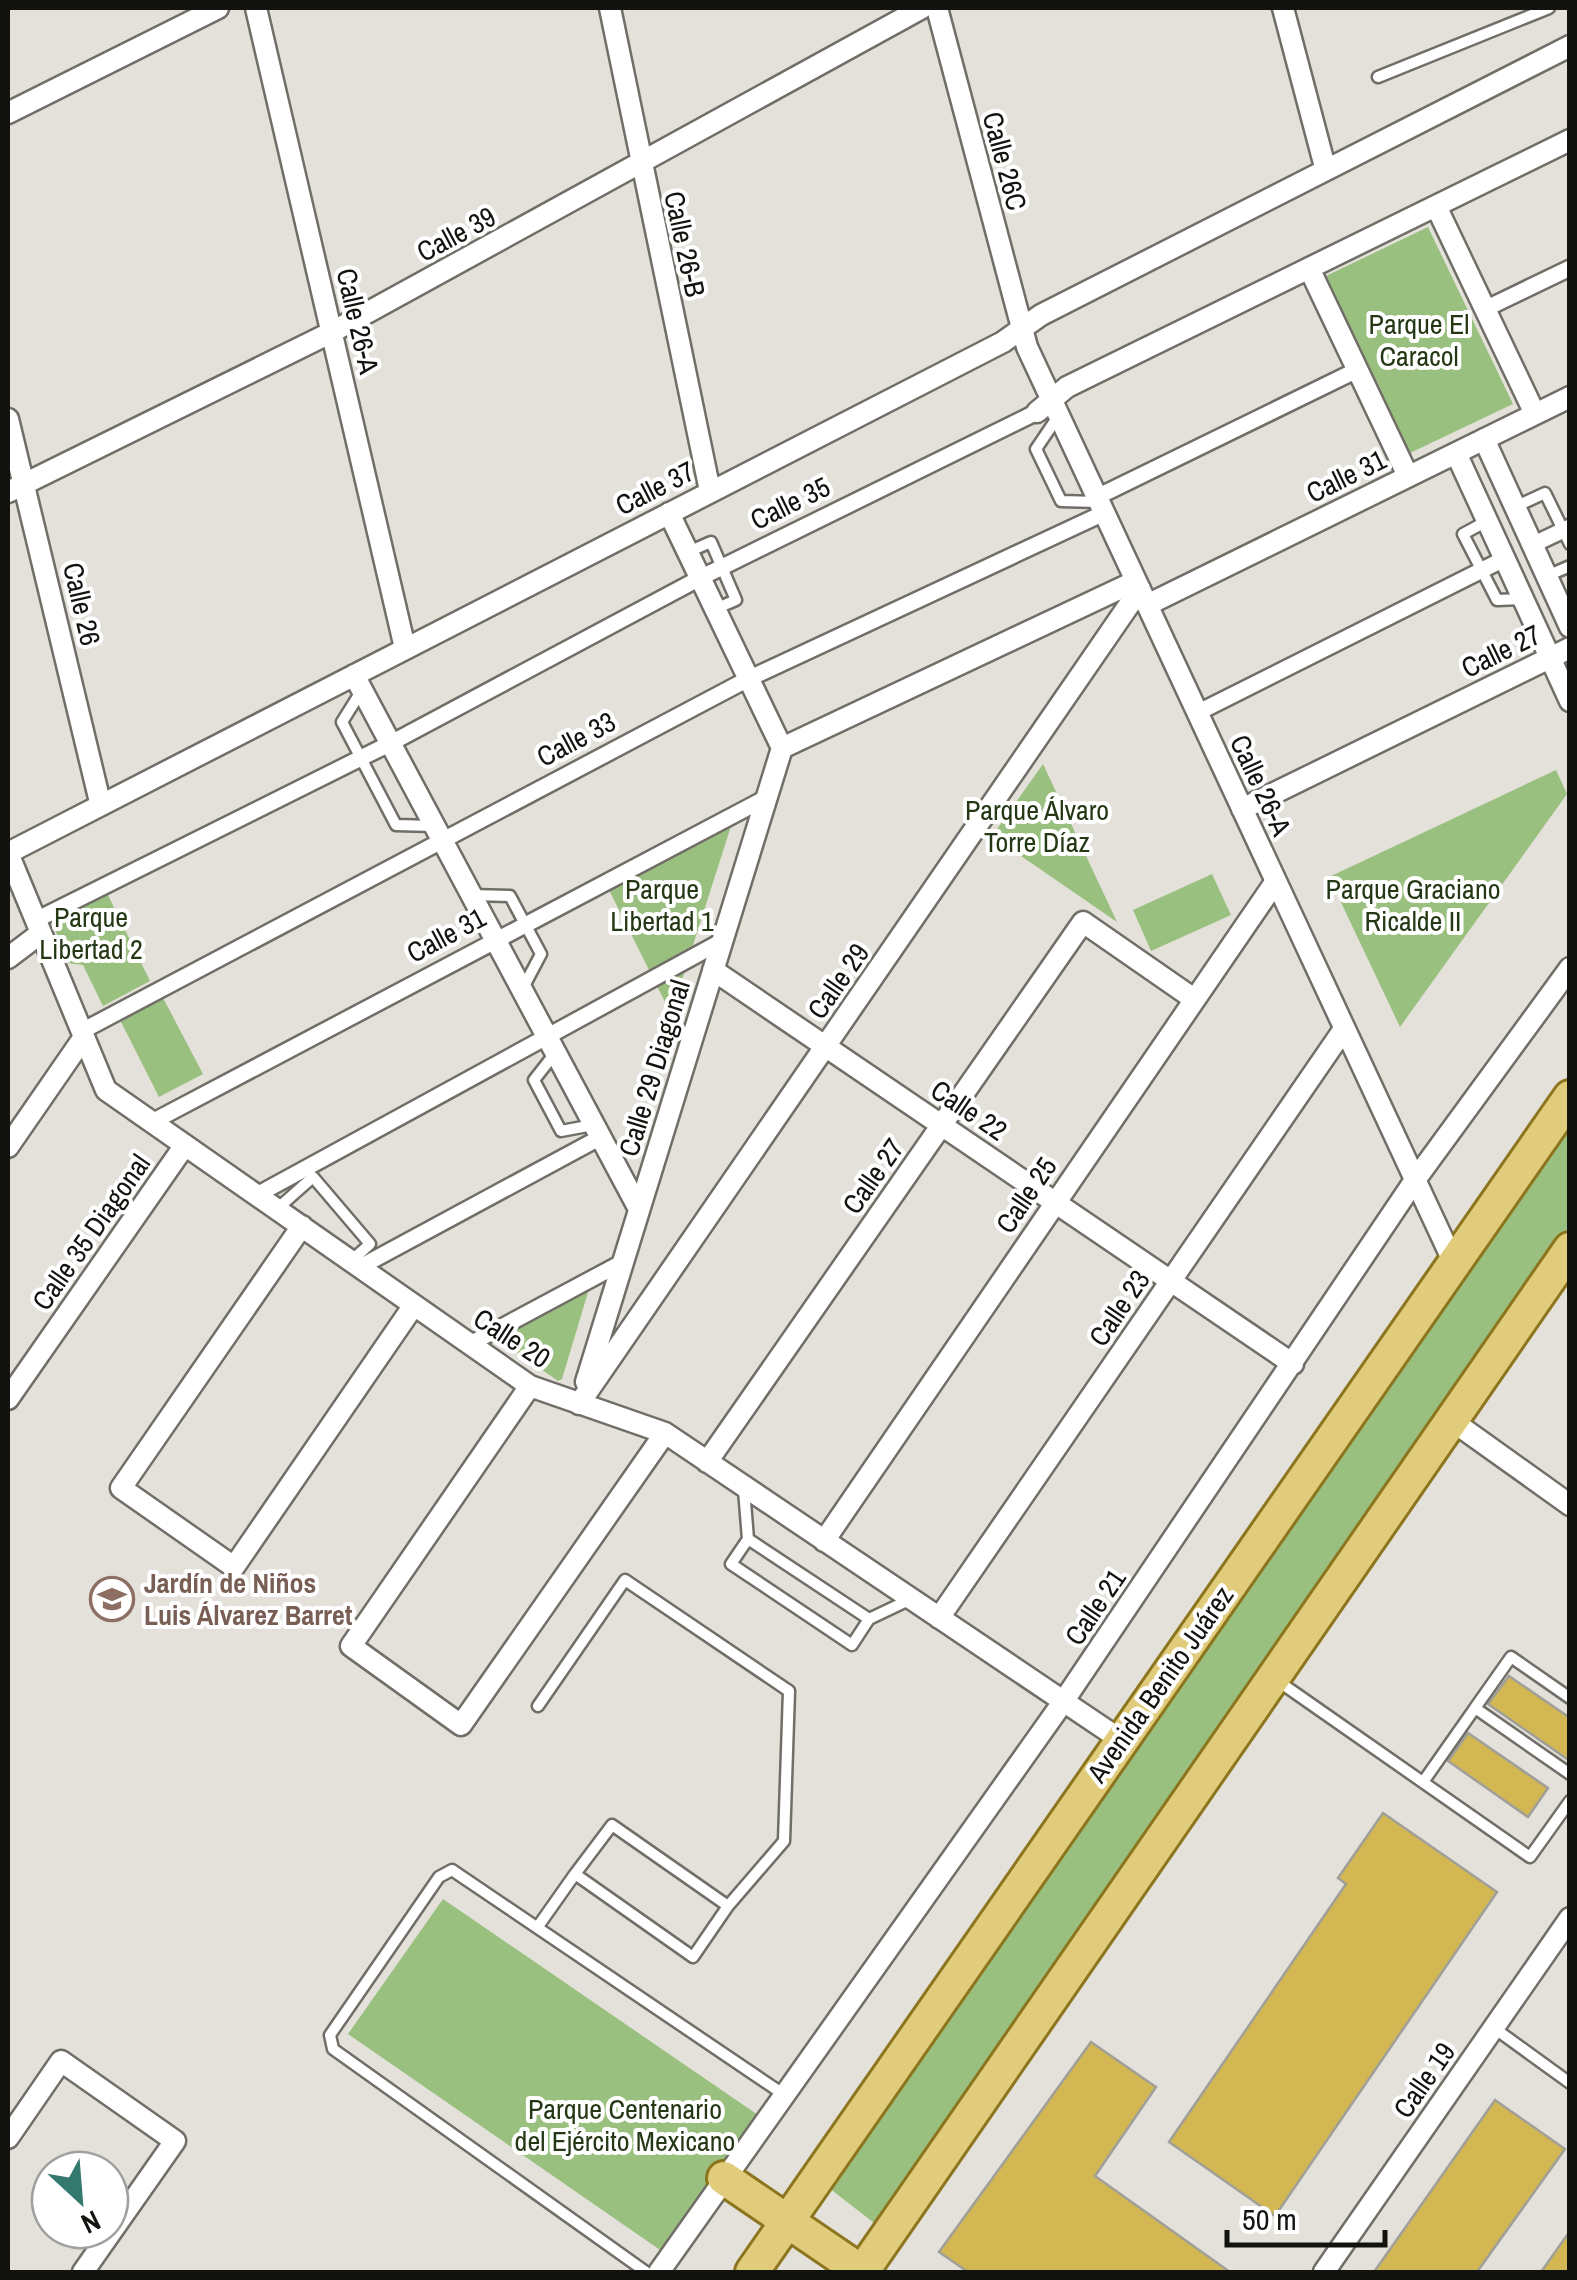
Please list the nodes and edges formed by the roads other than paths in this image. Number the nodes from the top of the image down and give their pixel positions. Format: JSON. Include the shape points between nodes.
{"nodes":[{"id":1,"x":218,"y":8,"type":"edge"},
{"id":2,"x":256,"y":8,"type":"edge"},
{"id":3,"x":610,"y":8,"type":"edge"},
{"id":4,"x":922,"y":8,"type":"edge"},
{"id":5,"x":936,"y":8,"type":"edge"},
{"id":6,"x":1283,"y":8,"type":"edge"},
{"id":7,"x":1546,"y":8,"type":"edge"},
{"id":8,"x":1570,"y":46,"type":"edge"},
{"id":9,"x":1378,"y":77,"type":"dead end"},
{"id":10,"x":8,"y":113,"type":"edge"},
{"id":11,"x":1570,"y":140,"type":"edge"},
{"id":12,"x":641,"y":166,"type":"junction"},
{"id":13,"x":1325,"y":167,"type":"junction"},
{"id":14,"x":1436,"y":206,"type":"junction"},
{"id":15,"x":1309,"y":268,"type":"junction"},
{"id":16,"x":1570,"y":268,"type":"edge"},
{"id":17,"x":1485,"y":309,"type":"junction"},
{"id":18,"x":1022,"y":328,"type":"junction"},
{"id":19,"x":332,"y":332,"type":"junction"},
{"id":20,"x":1357,"y":370,"type":"junction"},
{"id":21,"x":1570,"y":397,"type":"edge"},
{"id":22,"x":1049,"y":409,"type":"junction"},
{"id":23,"x":1534,"y":414,"type":"junction"},
{"id":24,"x":8,"y":419,"type":"edge"},
{"id":25,"x":1484,"y":439,"type":"junction"},
{"id":26,"x":1456,"y":453,"type":"junction"},
{"id":27,"x":1408,"y":476,"type":"junction"},
{"id":28,"x":16,"y":488,"type":"edge"},
{"id":29,"x":710,"y":492,"type":"junction"},
{"id":30,"x":1100,"y":504,"type":"junction"},
{"id":31,"x":1515,"y":507,"type":"junction"},
{"id":32,"x":669,"y":512,"type":"junction"},
{"id":33,"x":1487,"y":522,"type":"junction"},
{"id":34,"x":1567,"y":534,"type":"edge"},
{"id":35,"x":1532,"y":545,"type":"junction"},
{"id":36,"x":688,"y":552,"type":"junction"},
{"id":37,"x":1504,"y":559,"type":"junction"},
{"id":38,"x":1570,"y":566,"type":"edge"},
{"id":39,"x":722,"y":567,"type":"junction"},
{"id":40,"x":1482,"y":570,"type":"junction"},
{"id":41,"x":1546,"y":576,"type":"junction"},
{"id":42,"x":700,"y":578,"type":"junction"},
{"id":43,"x":1141,"y":592,"type":"junction"},
{"id":44,"x":1523,"y":599,"type":"junction"},
{"id":45,"x":715,"y":609,"type":"junction"},
{"id":46,"x":1570,"y":627,"type":"edge"},
{"id":47,"x":405,"y":648,"type":"junction"},
{"id":48,"x":1570,"y":648,"type":"edge"},
{"id":49,"x":1550,"y":658,"type":"junction"},
{"id":50,"x":748,"y":679,"type":"junction"},
{"id":51,"x":358,"y":682,"type":"junction"},
{"id":52,"x":1570,"y":702,"type":"edge"},
{"id":53,"x":1197,"y":713,"type":"junction"},
{"id":54,"x":391,"y":743,"type":"junction"},
{"id":55,"x":782,"y":748,"type":"junction"},
{"id":56,"x":360,"y":758,"type":"junction"},
{"id":57,"x":766,"y":798,"type":"junction"},
{"id":58,"x":100,"y":802,"type":"junction"},
{"id":59,"x":1242,"y":809,"type":"junction"},
{"id":60,"x":439,"y":833,"type":"junction"},
{"id":61,"x":8,"y":853,"type":"edge"},
{"id":62,"x":1276,"y":882,"type":"junction"},
{"id":63,"x":472,"y":895,"type":"junction"},
{"id":64,"x":526,"y":925,"type":"junction"},
{"id":65,"x":38,"y":926,"type":"junction"},
{"id":66,"x":496,"y":940,"type":"junction"},
{"id":67,"x":722,"y":941,"type":"junction"},
{"id":68,"x":8,"y":958,"type":"edge"},
{"id":69,"x":1570,"y":968,"type":"edge"},
{"id":70,"x":713,"y":970,"type":"junction"},
{"id":71,"x":522,"y":989,"type":"junction"},
{"id":72,"x":1194,"y":1000,"type":"junction"},
{"id":73,"x":1344,"y":1029,"type":"junction"},
{"id":74,"x":83,"y":1034,"type":"junction"},
{"id":75,"x":552,"y":1044,"type":"junction"},
{"id":76,"x":826,"y":1047,"type":"junction"},
{"id":77,"x":1570,"y":1098,"type":"edge"},
{"id":78,"x":152,"y":1122,"type":"junction"},
{"id":79,"x":942,"y":1125,"type":"junction"},
{"id":80,"x":597,"y":1131,"type":"junction"},
{"id":81,"x":185,"y":1145,"type":"junction"},
{"id":82,"x":8,"y":1147,"type":"edge"},
{"id":83,"x":1415,"y":1180,"type":"junction"},
{"id":84,"x":257,"y":1195,"type":"junction"},
{"id":85,"x":1055,"y":1202,"type":"junction"},
{"id":86,"x":276,"y":1209,"type":"junction"},
{"id":87,"x":640,"y":1210,"type":"junction"},
{"id":88,"x":302,"y":1226,"type":"junction"},
{"id":89,"x":1570,"y":1249,"type":"edge"},
{"id":90,"x":623,"y":1262,"type":"junction"},
{"id":91,"x":1454,"y":1263,"type":"junction"},
{"id":92,"x":355,"y":1264,"type":"junction"},
{"id":93,"x":1170,"y":1280,"type":"junction"},
{"id":94,"x":414,"y":1305,"type":"junction"},
{"id":95,"x":470,"y":1344,"type":"junction"},
{"id":96,"x":1293,"y":1364,"type":"junction"},
{"id":97,"x":530,"y":1386,"type":"junction"},
{"id":98,"x":8,"y":1399,"type":"edge"},
{"id":99,"x":580,"y":1404,"type":"junction"},
{"id":100,"x":1451,"y":1420,"type":"junction"},
{"id":101,"x":665,"y":1433,"type":"junction"},
{"id":102,"x":707,"y":1462,"type":"junction"},
{"id":103,"x":743,"y":1486,"type":"junction"},
{"id":104,"x":1570,"y":1505,"type":"edge"},
{"id":105,"x":748,"y":1538,"type":"junction"},
{"id":106,"x":824,"y":1540,"type":"junction"},
{"id":107,"x":911,"y":1599,"type":"junction"},
{"id":108,"x":939,"y":1618,"type":"junction"},
{"id":109,"x":869,"y":1619,"type":"junction"},
{"id":110,"x":1273,"y":1678,"type":"junction"},
{"id":111,"x":1570,"y":1698,"type":"edge"},
{"id":112,"x":1063,"y":1702,"type":"junction"},
{"id":113,"x":538,"y":1706,"type":"dead end"},
{"id":114,"x":1475,"y":1708,"type":"junction"},
{"id":115,"x":1120,"y":1740,"type":"junction"},
{"id":116,"x":1570,"y":1774,"type":"edge"},
{"id":117,"x":1423,"y":1782,"type":"junction"},
{"id":118,"x":1570,"y":1801,"type":"edge"},
{"id":119,"x":576,"y":1874,"type":"junction"},
{"id":120,"x":728,"y":1906,"type":"junction"},
{"id":121,"x":1570,"y":1918,"type":"edge"},
{"id":122,"x":539,"y":1925,"type":"junction"},
{"id":123,"x":1494,"y":2028,"type":"junction"},
{"id":124,"x":1570,"y":2084,"type":"edge"},
{"id":125,"x":783,"y":2094,"type":"junction"},
{"id":126,"x":8,"y":2138,"type":"edge"},
{"id":127,"x":724,"y":2178,"type":"junction"},
{"id":128,"x":788,"y":2220,"type":"junction"},
{"id":129,"x":93,"y":2269,"type":"edge"},
{"id":130,"x":646,"y":2272,"type":"edge"},
{"id":131,"x":658,"y":2272,"type":"edge"},
{"id":132,"x":752,"y":2272,"type":"edge"},
{"id":133,"x":862,"y":2272,"type":"edge"},
{"id":134,"x":1324,"y":2272,"type":"edge"}],
"edges":[{"from":1,"to":10,"type":"street"},
{"from":2,"to":19,"type":"street","name":"Calle 26-A"},
{"from":3,"to":12,"type":"street","name":"Calle 26-B"},
{"from":4,"to":12,"type":"street","name":"Calle 39"},
{"from":5,"to":18,"type":"street","name":"Calle 26C"},
{"from":6,"to":13,"type":"street"},
{"from":7,"to":9,"type":"lane"},
{"from":8,"to":13,"type":"street","name":"Calle 37"},
{"from":11,"to":14,"type":"street","name":"Calle 35"},
{"from":12,"to":19,"type":"street","name":"Calle 39"},
{"from":12,"to":29,"type":"street","name":"Calle 26-B"},
{"from":13,"to":18,"type":"street","name":"Calle 37"},
{"from":14,"to":15,"type":"street","name":"Calle 35"},
{"from":14,"to":17,"type":"street"},
{"from":15,"to":20,"type":"street"},
{"from":15,"to":22,"type":"street","name":"Calle 35","via":[[1068,388]]},
{"from":16,"to":17,"type":"street"},
{"from":17,"to":23,"type":"street"},
{"from":18,"to":22,"type":"street","name":"Calle 26-A"},
{"from":18,"to":29,"type":"street","name":"Calle 37"},
{"from":19,"to":28,"type":"street","name":"Calle 39"},
{"from":19,"to":47,"type":"street","name":"Calle 26-A"},
{"from":20,"to":27,"type":"street"},
{"from":20,"to":30,"type":"street","name":"Calle 33"},
{"from":21,"to":23,"type":"street","name":"Calle 31"},
{"from":22,"to":30,"type":"street","name":"Calle 26-A"},
{"from":22,"to":30,"type":"lane","via":[[1036,450],[1061,501]]},
{"from":22,"to":39,"type":"street","name":"Calle 35"},
{"from":23,"to":25,"type":"street","name":"Calle 31"},
{"from":24,"to":28,"type":"street","name":"Calle 26"},
{"from":25,"to":26,"type":"street","name":"Calle 31"},
{"from":25,"to":31,"type":"street"},
{"from":26,"to":27,"type":"street","name":"Calle 31"},
{"from":26,"to":33,"type":"street"},
{"from":27,"to":43,"type":"street","name":"Calle 31"},
{"from":28,"to":58,"type":"street","name":"Calle 26"},
{"from":29,"to":32,"type":"street","name":"Calle 37"},
{"from":30,"to":43,"type":"street","name":"Calle 26-A"},
{"from":30,"to":50,"type":"street","name":"Calle 33"},
{"from":31,"to":34,"type":"lane","via":[[1545,492]]},
{"from":31,"to":35,"type":"street"},
{"from":32,"to":36,"type":"street"},
{"from":32,"to":47,"type":"street","name":"Calle 37"},
{"from":33,"to":37,"type":"street"},
{"from":33,"to":40,"type":"lane","via":[[1463,534]]},
{"from":34,"to":35,"type":"street"},
{"from":35,"to":41,"type":"street"},
{"from":36,"to":39,"type":"lane","via":[[711,542]]},
{"from":36,"to":42,"type":"street"},
{"from":37,"to":40,"type":"street"},
{"from":37,"to":44,"type":"street"},
{"from":38,"to":41,"type":"lane"},
{"from":39,"to":42,"type":"street","name":"Calle 35"},
{"from":39,"to":45,"type":"lane","via":[[736,600]]},
{"from":40,"to":44,"type":"lane","via":[[1497,600]]},
{"from":40,"to":53,"type":"street"},
{"from":41,"to":46,"type":"street"},
{"from":42,"to":45,"type":"street"},
{"from":42,"to":54,"type":"street","name":"Calle 35"},
{"from":43,"to":53,"type":"street","name":"Calle 26-A"},
{"from":43,"to":55,"type":"street","name":"Calle 31"},
{"from":43,"to":76,"type":"street","name":"Calle 29"},
{"from":44,"to":49,"type":"street"},
{"from":45,"to":50,"type":"street"},
{"from":47,"to":51,"type":"street","name":"Calle 37"},
{"from":48,"to":49,"type":"street","name":"Calle 27"},
{"from":49,"to":52,"type":"street"},
{"from":49,"to":59,"type":"street","name":"Calle 27"},
{"from":50,"to":55,"type":"street"},
{"from":50,"to":60,"type":"street","name":"Calle 33"},
{"from":51,"to":54,"type":"street"},
{"from":51,"to":56,"type":"lane","via":[[342,722]]},
{"from":51,"to":58,"type":"street","name":"Calle 37"},
{"from":53,"to":59,"type":"street","name":"Calle 26-A"},
{"from":54,"to":56,"type":"street","name":"Calle 35"},
{"from":54,"to":60,"type":"street"},
{"from":55,"to":57,"type":"street","name":"Calle 29 Diagonal"},
{"from":56,"to":60,"type":"lane","via":[[396,825]]},
{"from":56,"to":65,"type":"street","name":"Calle 35"},
{"from":57,"to":64,"type":"street","name":"Calle 31"},
{"from":57,"to":67,"type":"street","name":"Calle 29 Diagonal"},
{"from":58,"to":61,"type":"street","name":"Calle 37"},
{"from":59,"to":62,"type":"street","name":"Calle 26-A"},
{"from":60,"to":63,"type":"street"},
{"from":60,"to":74,"type":"street","name":"Calle 33"},
{"from":61,"to":65,"type":"street","name":"Calle 20"},
{"from":62,"to":72,"type":"street","name":"Calle 25"},
{"from":62,"to":73,"type":"street","name":"Calle 26-A"},
{"from":63,"to":64,"type":"lane","via":[[510,896]]},
{"from":63,"to":66,"type":"street"},
{"from":64,"to":66,"type":"street","name":"Calle 31"},
{"from":64,"to":71,"type":"lane","via":[[541,954]]},
{"from":65,"to":68,"type":"street"},
{"from":65,"to":74,"type":"street","name":"Calle 20"},
{"from":66,"to":71,"type":"street"},
{"from":66,"to":78,"type":"street","name":"Calle 31"},
{"from":67,"to":70,"type":"street","name":"Calle 29 Diagonal"},
{"from":67,"to":75,"type":"street"},
{"from":69,"to":83,"type":"street","name":"Calle 21"},
{"from":70,"to":76,"type":"street","name":"Calle 22"},
{"from":70,"to":87,"type":"street","name":"Calle 29 Diagonal"},
{"from":71,"to":75,"type":"street"},
{"from":72,"to":79,"type":"street","name":"Calle 27","via":[[1083,922]]},
{"from":72,"to":85,"type":"street","name":"Calle 25"},
{"from":73,"to":83,"type":"street","name":"Calle 26-A"},
{"from":73,"to":93,"type":"street","name":"Calle 23"},
{"from":74,"to":78,"type":"street","name":"Calle 20","via":[[106,1090]]},
{"from":74,"to":82,"type":"street"},
{"from":75,"to":80,"type":"street"},
{"from":75,"to":80,"type":"lane","via":[[534,1080],[561,1131]]},
{"from":75,"to":84,"type":"street"},
{"from":76,"to":79,"type":"street","name":"Calle 22"},
{"from":76,"to":99,"type":"street","name":"Calle 29"},
{"from":77,"to":91,"type":"main road","name":"Avenida Benito Juárez"},
{"from":78,"to":81,"type":"street","name":"Calle 20"},
{"from":79,"to":85,"type":"street","name":"Calle 22"},
{"from":79,"to":102,"type":"street","name":"Calle 27"},
{"from":80,"to":87,"type":"street"},
{"from":80,"to":92,"type":"street"},
{"from":81,"to":84,"type":"street","name":"Calle 20"},
{"from":81,"to":98,"type":"street","name":"Calle 35 Diagonal"},
{"from":83,"to":91,"type":"street","name":"Calle 26-A"},
{"from":83,"to":96,"type":"street","name":"Calle 21"},
{"from":84,"to":86,"type":"street","name":"Calle 20"},
{"from":85,"to":93,"type":"street","name":"Calle 22"},
{"from":85,"to":106,"type":"street","name":"Calle 25"},
{"from":86,"to":88,"type":"street","name":"Calle 20"},
{"from":86,"to":92,"type":"lane","via":[[313,1177],[370,1244]]},
{"from":87,"to":90,"type":"street","name":"Calle 29 Diagonal"},
{"from":88,"to":92,"type":"street","name":"Calle 20"},
{"from":88,"to":94,"type":"street","via":[[121,1488],[234,1567]]},
{"from":89,"to":100,"type":"main road"},
{"from":90,"to":95,"type":"street"},
{"from":90,"to":99,"type":"street","name":"Calle 29 Diagonal"},
{"from":91,"to":115,"type":"main road","name":"Avenida Benito Juárez"},
{"from":92,"to":94,"type":"street","name":"Calle 20"},
{"from":93,"to":96,"type":"street","name":"Calle 22"},
{"from":93,"to":108,"type":"street","name":"Calle 23"},
{"from":94,"to":95,"type":"street","name":"Calle 20"},
{"from":95,"to":97,"type":"street","name":"Calle 20"},
{"from":96,"to":112,"type":"street","name":"Calle 21"},
{"from":97,"to":99,"type":"street","name":"Calle 20"},
{"from":97,"to":101,"type":"street","via":[[351,1646],[460,1725]]},
{"from":99,"to":101,"type":"street","name":"Calle 20"},
{"from":100,"to":104,"type":"street"},
{"from":100,"to":110,"type":"main road"},
{"from":101,"to":102,"type":"street","name":"Calle 20"},
{"from":102,"to":103,"type":"street","name":"Calle 20"},
{"from":103,"to":105,"type":"lane"},
{"from":103,"to":106,"type":"street","name":"Calle 20"},
{"from":105,"to":109,"type":"lane"},
{"from":105,"to":109,"type":"lane","via":[[731,1564],[852,1645]]},
{"from":106,"to":107,"type":"street","name":"Calle 20"},
{"from":107,"to":108,"type":"street","name":"Calle 20"},
{"from":107,"to":109,"type":"lane"},
{"from":108,"to":112,"type":"street","name":"Calle 20"},
{"from":110,"to":117,"type":"lane"},
{"from":110,"to":133,"type":"main road"},
{"from":111,"to":114,"type":"lane","via":[[1510,1657]]},
{"from":112,"to":115,"type":"street","name":"Calle 20"},
{"from":112,"to":125,"type":"street","name":"Calle 21"},
{"from":113,"to":120,"type":"lane","via":[[625,1580],[789,1690],[784,1841]]},
{"from":114,"to":116,"type":"lane"},
{"from":114,"to":117,"type":"lane"},
{"from":115,"to":128,"type":"main road","name":"Avenida Benito Juárez"},
{"from":117,"to":118,"type":"lane","via":[[1530,1856]]},
{"from":119,"to":120,"type":"lane","via":[[612,1824]]},
{"from":119,"to":120,"type":"lane","via":[[693,1957]]},
{"from":119,"to":122,"type":"lane"},
{"from":121,"to":123,"type":"street","name":"Calle 19"},
{"from":122,"to":125,"type":"lane"},
{"from":122,"to":130,"type":"lane","via":[[446,1871],[329,2042]]},
{"from":123,"to":124,"type":"lane"},
{"from":123,"to":134,"type":"street","name":"Calle 19"},
{"from":125,"to":127,"type":"street","name":"Calle 21"},
{"from":126,"to":129,"type":"street","via":[[61,2061],[175,2141]]},
{"from":127,"to":128,"type":"main road"},
{"from":127,"to":131,"type":"street","name":"Calle 21"},
{"from":128,"to":132,"type":"main road","name":"Avenida Benito Juárez"},
{"from":128,"to":133,"type":"main road"}]}
